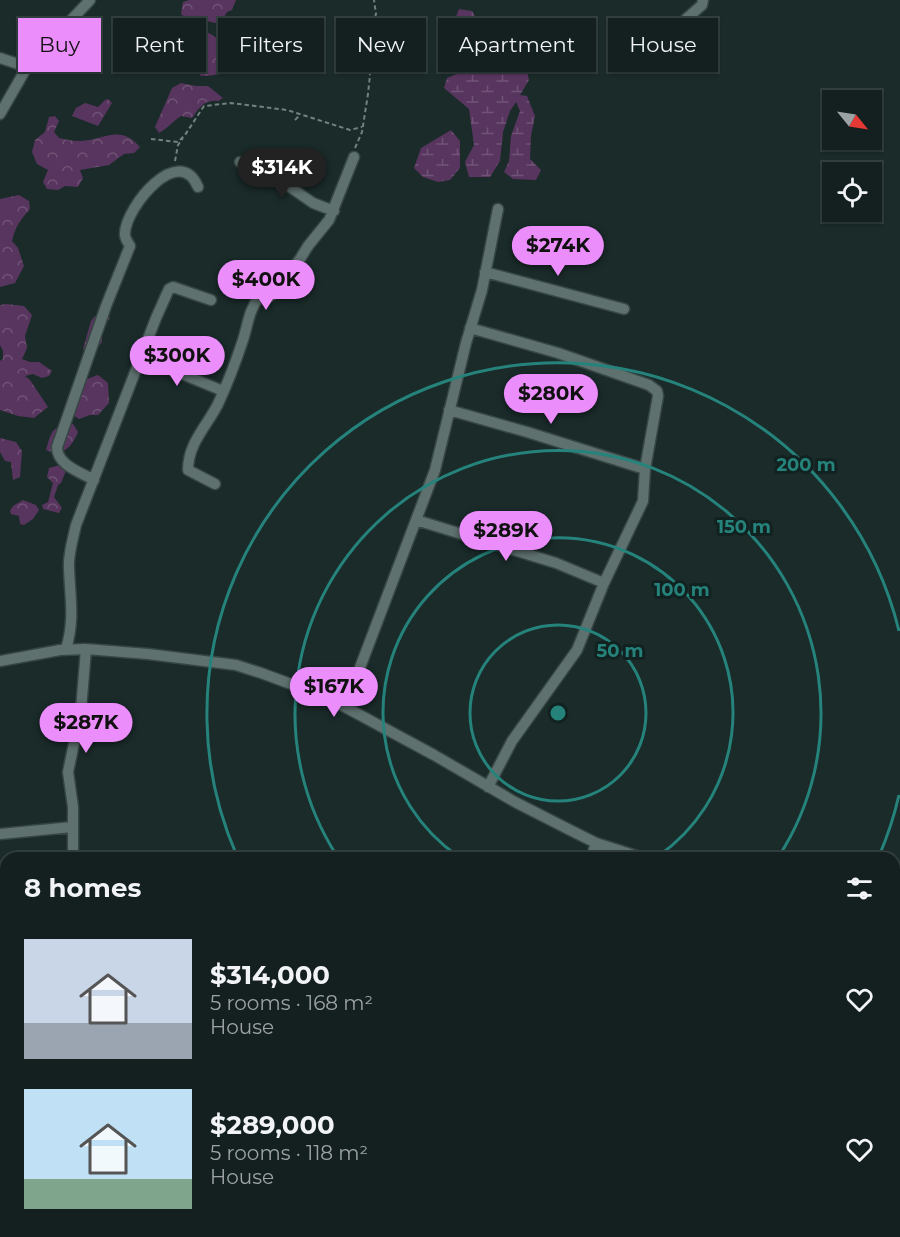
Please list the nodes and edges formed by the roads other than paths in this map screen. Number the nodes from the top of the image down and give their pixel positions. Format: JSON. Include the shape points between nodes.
{"nodes":[{"id":1,"x":703,"y":0,"type":"edge"},
{"id":2,"x":83,"y":2,"type":"edge"},
{"id":3,"x":69,"y":18,"type":"edge"},
{"id":4,"x":687,"y":18,"type":"edge"},
{"id":5,"x":0,"y":58,"type":"edge"},
{"id":6,"x":18,"y":64,"type":"edge"},
{"id":7,"x":24,"y":72,"type":"edge"},
{"id":8,"x":0,"y":114,"type":"edge"},
{"id":9,"x":354,"y":157,"type":"road end"},
{"id":10,"x":240,"y":162,"type":"dead end"},
{"id":11,"x":198,"y":187,"type":"dead end"},
{"id":12,"x":498,"y":209,"type":"dead end"},
{"id":13,"x":334,"y":211,"type":"junction"},
{"id":14,"x":485,"y":272,"type":"junction"},
{"id":15,"x":211,"y":300,"type":"dead end"},
{"id":16,"x":624,"y":309,"type":"dead end"},
{"id":17,"x":470,"y":328,"type":"junction"},
{"id":18,"x":141,"y":357,"type":"junction"},
{"id":19,"x":224,"y":391,"type":"junction"},
{"id":20,"x":449,"y":411,"type":"junction"},
{"id":21,"x":645,"y":469,"type":"junction"},
{"id":22,"x":94,"y":480,"type":"junction"},
{"id":23,"x":215,"y":484,"type":"dead end"},
{"id":24,"x":416,"y":520,"type":"junction"},
{"id":25,"x":604,"y":582,"type":"junction"},
{"id":26,"x":66,"y":649,"type":"junction"},
{"id":27,"x":86,"y":649,"type":"junction"},
{"id":28,"x":0,"y":661,"type":"edge"},
{"id":29,"x":345,"y":707,"type":"junction"},
{"id":30,"x":488,"y":787,"type":"junction"},
{"id":31,"x":72,"y":827,"type":"junction"},
{"id":32,"x":0,"y":834,"type":"edge"},
{"id":33,"x":596,"y":843,"type":"junction"},
{"id":34,"x":72,"y":852,"type":"edge"},
{"id":35,"x":593,"y":852,"type":"edge"},
{"id":36,"x":624,"y":852,"type":"edge"}],
"edges":[{"from":1,"to":4,"type":"street"},
{"from":2,"to":3,"type":"street"},
{"from":5,"to":6,"type":"street"},
{"from":7,"to":8,"type":"street"},
{"from":9,"to":13,"type":"street"},
{"from":10,"to":13,"type":"street"},
{"from":11,"to":22,"type":"street","via":[[187,175],[178,171],[168,173],[155,182],[134,208],[124,231],[130,246],[57,447],[61,460]]},
{"from":12,"to":14,"type":"street"},
{"from":13,"to":19,"type":"street","via":[[274,293],[259,297],[253,305]]},
{"from":14,"to":16,"type":"street"},
{"from":14,"to":17,"type":"street"},
{"from":15,"to":18,"type":"street","via":[[183,289],[169,289]]},
{"from":17,"to":20,"type":"street"},
{"from":17,"to":21,"type":"street","via":[[558,353],[654,388],[658,396]]},
{"from":18,"to":19,"type":"street"},
{"from":18,"to":22,"type":"street"},
{"from":19,"to":23,"type":"street","via":[[201,429],[187,467]]},
{"from":20,"to":21,"type":"street"},
{"from":20,"to":24,"type":"street","via":[[435,470]]},
{"from":21,"to":25,"type":"street","via":[[643,501]]},
{"from":22,"to":26,"type":"street","via":[[71,545],[71,634]]},
{"from":24,"to":25,"type":"street"},
{"from":24,"to":29,"type":"street"},
{"from":25,"to":30,"type":"street","via":[[577,650],[512,741]]},
{"from":26,"to":27,"type":"street"},
{"from":26,"to":28,"type":"street"},
{"from":27,"to":29,"type":"street","via":[[236,665]]},
{"from":27,"to":31,"type":"street","via":[[81,710],[68,772]]},
{"from":29,"to":30,"type":"street"},
{"from":30,"to":33,"type":"street"},
{"from":31,"to":32,"type":"street"},
{"from":31,"to":34,"type":"street"},
{"from":33,"to":35,"type":"street"},
{"from":33,"to":36,"type":"street"}]}
